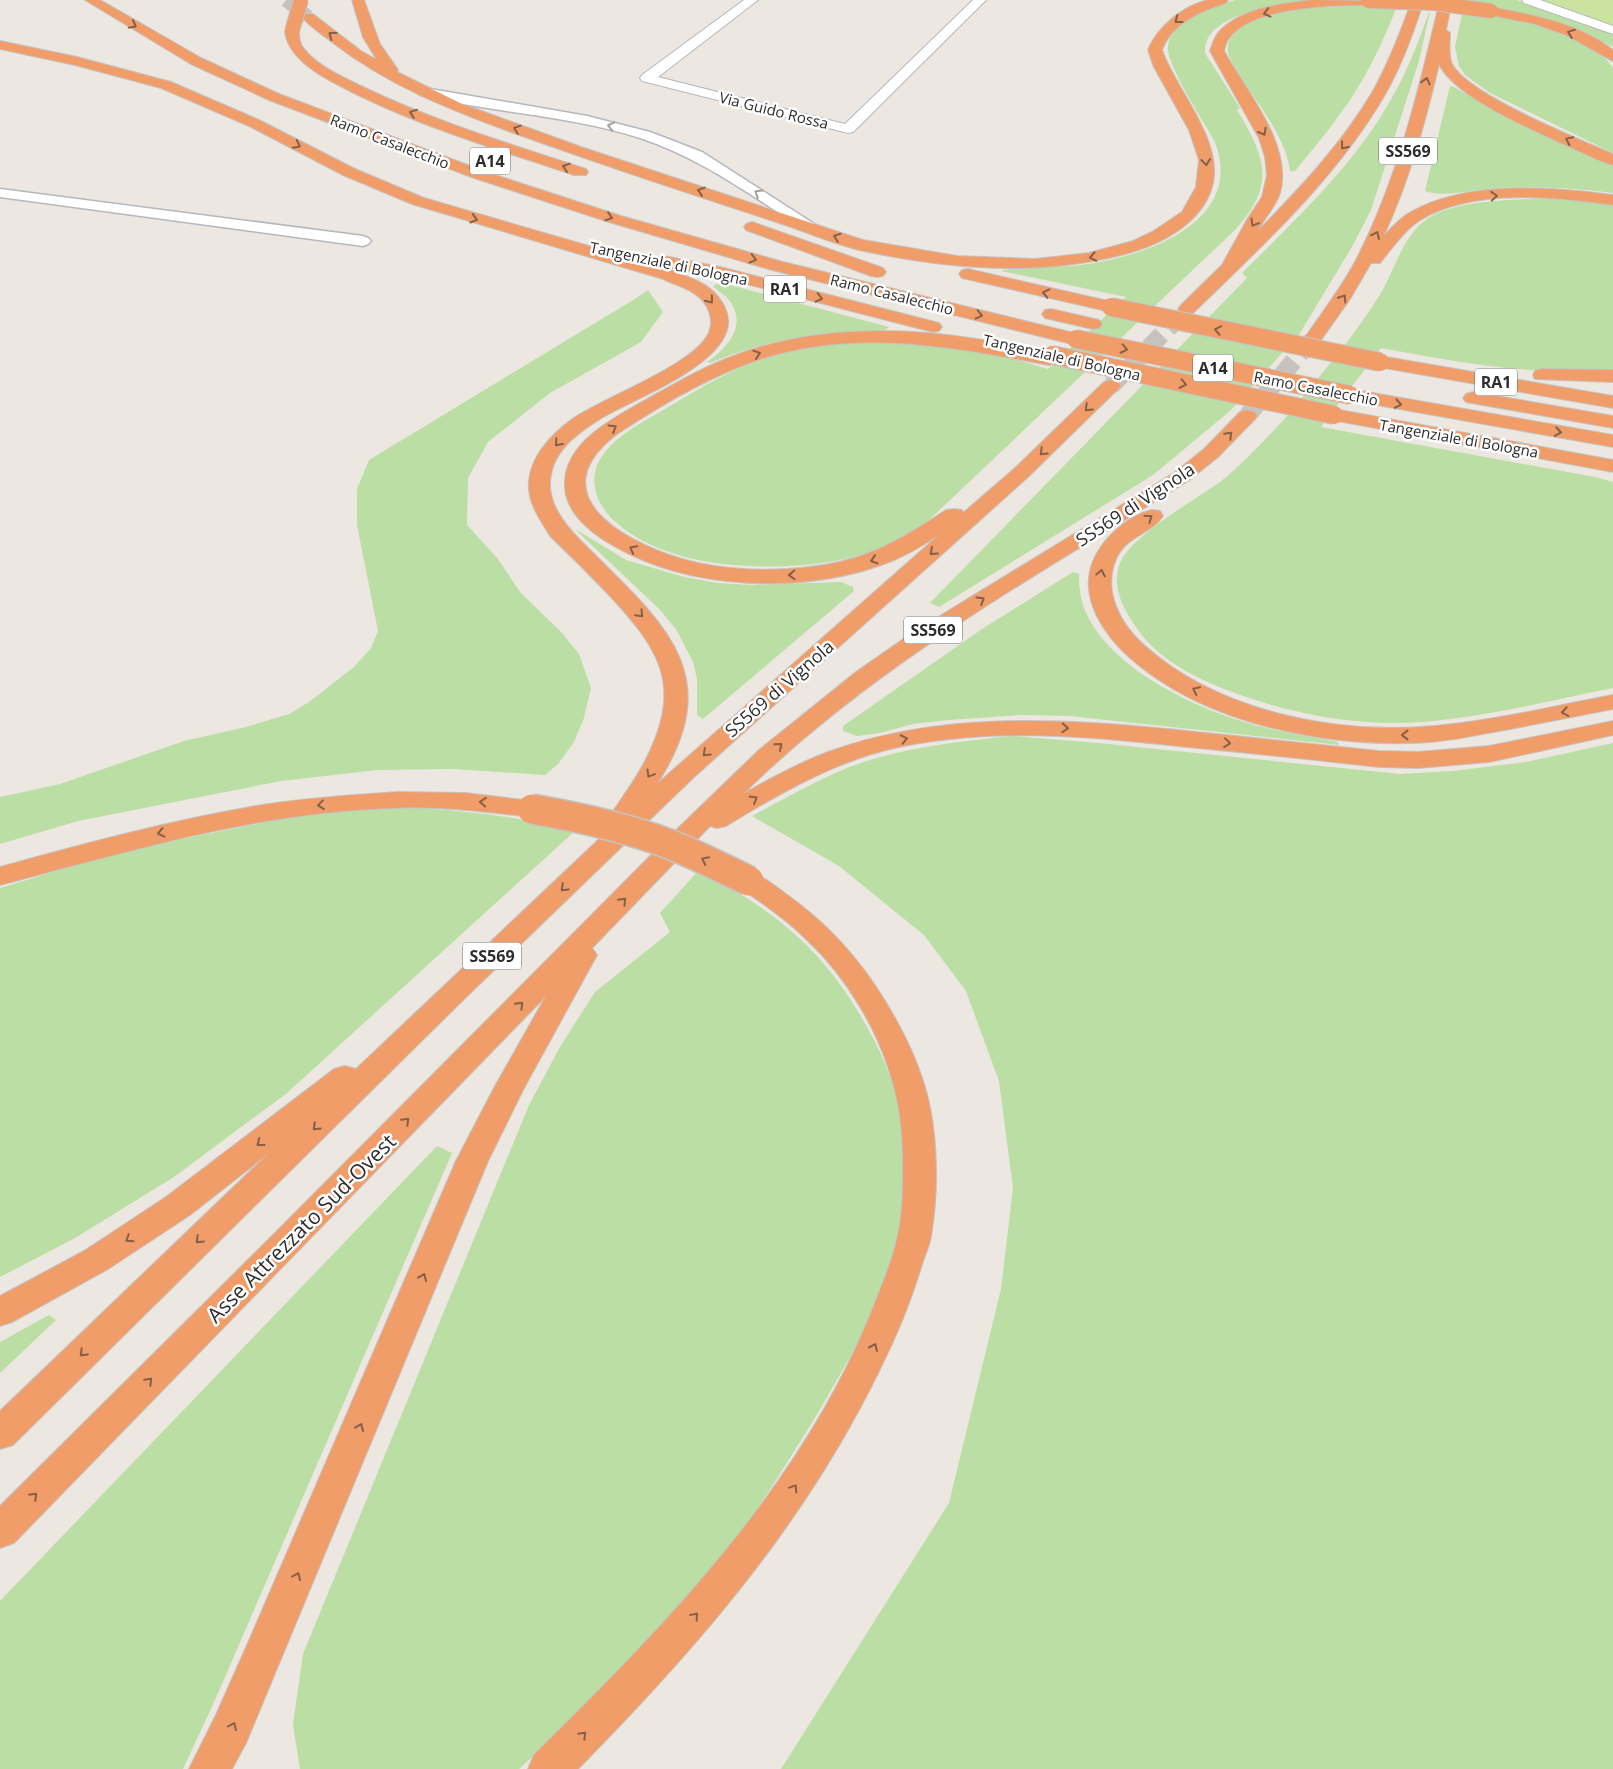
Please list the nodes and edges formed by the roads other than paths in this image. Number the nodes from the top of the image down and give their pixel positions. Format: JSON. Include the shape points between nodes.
{"nodes":[{"id":1,"x":91,"y":0,"type":"edge"},
{"id":2,"x":301,"y":0,"type":"edge"},
{"id":3,"x":358,"y":0,"type":"edge"},
{"id":4,"x":752,"y":0,"type":"edge"},
{"id":5,"x":980,"y":0,"type":"edge"},
{"id":6,"x":1222,"y":0,"type":"edge"},
{"id":7,"x":1418,"y":0,"type":"edge"},
{"id":8,"x":1446,"y":0,"type":"edge"},
{"id":9,"x":1528,"y":0,"type":"edge"},
{"id":10,"x":1368,"y":1,"type":"edge"},
{"id":11,"x":308,"y":17,"type":"tunnel mouth"},
{"id":12,"x":1442,"y":18,"type":"junction"},
{"id":13,"x":1613,"y":30,"type":"edge"},
{"id":14,"x":0,"y":37,"type":"edge"},
{"id":15,"x":0,"y":45,"type":"edge"},
{"id":16,"x":1613,"y":56,"type":"edge"},
{"id":17,"x":56,"y":71,"type":"dead end"},
{"id":18,"x":400,"y":80,"type":"junction"},
{"id":19,"x":201,"y":85,"type":"dead end"},
{"id":20,"x":425,"y":92,"type":"junction"},
{"id":21,"x":235,"y":95,"type":"dead end"},
{"id":22,"x":359,"y":113,"type":"dead end"},
{"id":23,"x":376,"y":120,"type":"dead end"},
{"id":24,"x":254,"y":123,"type":"junction"},
{"id":25,"x":1613,"y":160,"type":"edge"},
{"id":26,"x":480,"y":175,"type":"junction"},
{"id":27,"x":596,"y":177,"type":"dead end"},
{"id":28,"x":0,"y":193,"type":"edge"},
{"id":29,"x":1613,"y":200,"type":"edge"},
{"id":30,"x":814,"y":228,"type":"junction"},
{"id":31,"x":740,"y":230,"type":"dead end"},
{"id":32,"x":516,"y":231,"type":"junction"},
{"id":33,"x":363,"y":241,"type":"dead end"},
{"id":34,"x":860,"y":245,"type":"junction"},
{"id":35,"x":1229,"y":269,"type":"junction"},
{"id":36,"x":896,"y":277,"type":"dead end"},
{"id":37,"x":1355,"y":279,"type":"junction"},
{"id":38,"x":1188,"y":309,"type":"tunnel mouth"},
{"id":39,"x":1033,"y":310,"type":"dead end"},
{"id":40,"x":1112,"y":328,"type":"dead end"},
{"id":41,"x":1315,"y":336,"type":"tunnel mouth"},
{"id":42,"x":1188,"y":344,"type":"dead end"},
{"id":43,"x":1245,"y":356,"type":"dead end"},
{"id":44,"x":1051,"y":357,"type":"junction"},
{"id":45,"x":1382,"y":359,"type":"junction"},
{"id":46,"x":1613,"y":376,"type":"edge"},
{"id":47,"x":1111,"y":386,"type":"tunnel mouth"},
{"id":48,"x":1458,"y":395,"type":"dead end"},
{"id":49,"x":1613,"y":402,"type":"edge"},
{"id":50,"x":1247,"y":416,"type":"tunnel mouth"},
{"id":51,"x":1613,"y":422,"type":"edge"},
{"id":52,"x":1430,"y":433,"type":"junction"},
{"id":53,"x":1613,"y":441,"type":"edge"},
{"id":54,"x":1211,"y":453,"type":"junction"},
{"id":55,"x":1613,"y":466,"type":"edge"},
{"id":56,"x":1021,"y":473,"type":"junction"},
{"id":57,"x":1613,"y":477,"type":"edge"},
{"id":58,"x":1613,"y":702,"type":"edge"},
{"id":59,"x":1613,"y":728,"type":"edge"},
{"id":60,"x":681,"y":840,"type":"junction"},
{"id":61,"x":595,"y":858,"type":"junction"},
{"id":62,"x":0,"y":876,"type":"edge"},
{"id":63,"x":601,"y":923,"type":"junction"},
{"id":64,"x":451,"y":995,"type":"junction"},
{"id":65,"x":0,"y":1312,"type":"edge"},
{"id":66,"x":0,"y":1434,"type":"edge"},
{"id":67,"x":0,"y":1531,"type":"edge"},
{"id":68,"x":210,"y":1769,"type":"edge"},
{"id":69,"x":549,"y":1769,"type":"edge"}],
"edges":[{"from":1,"to":26,"type":"highway","name":"Ramo Casalecchio","number":"A14","one_way":true,"via":[[196,61],[274,97]]},
{"from":27,"to":2,"type":"highway","one_way":true,"bridge":true,"via":[[442,125],[365,93],[326,72],[304,56],[292,38]]},
{"from":3,"to":18,"type":"highway","via":[[370,40]]},
{"from":4,"to":5,"type":"street","name":"Via Guido Rossa","via":[[647,78],[848,129]]},
{"from":6,"to":34,"type":"highway","one_way":true,"via":[[1187,14],[1167,29],[1156,44],[1161,67],[1196,130],[1207,160],[1204,187],[1188,215],[1174,226],[1158,236],[1116,252],[1035,264],[957,261]]},
{"from":7,"to":35,"type":"highway","number":"SS569","one_way":true,"via":[[1403,48],[1389,78],[1353,134],[1327,168]]},
{"from":8,"to":12,"type":"highway","number":"SS569"},
{"from":9,"to":13,"type":"street"},
{"from":16,"to":10,"type":"highway","one_way":true,"bridge":true,"via":[[1565,30],[1528,19],[1434,3]]},
{"from":10,"to":35,"type":"highway","one_way":true,"via":[[1319,3],[1270,12],[1237,24],[1220,37],[1217,51],[1265,134],[1275,163],[1272,192]]},
{"from":18,"to":11,"type":"highway","one_way":true,"via":[[356,54]]},
{"from":25,"to":12,"type":"highway","one_way":true,"via":[[1467,87],[1443,59]]},
{"from":37,"to":12,"type":"highway","number":"SS569","one_way":true,"via":[[1385,214],[1410,144]]},
{"from":14,"to":19,"type":"highway","via":[[129,64]]},
{"from":15,"to":24,"type":"highway","via":[[150,80]]},
{"from":17,"to":24,"type":"highway","via":[[160,94]]},
{"from":18,"to":20,"type":"highway"},
{"from":30,"to":20,"type":"highway","number":"RA1","one_way":true,"via":[[579,152]]},
{"from":30,"to":20,"type":"lane","one_way":true,"via":[[697,155],[645,135],[568,117]]},
{"from":21,"to":26,"type":"highway","via":[[344,136]]},
{"from":22,"to":23,"type":"highway","name":"Ramo Casalecchio"},
{"from":24,"to":32,"type":"highway","number":"RA1","one_way":true,"via":[[349,172],[433,206]]},
{"from":26,"to":53,"type":"highway","name":"Ramo Casalecchio","number":"A14","one_way":true,"bridge":true,"via":[[623,222],[778,266],[1076,338],[1350,395]]},
{"from":28,"to":33,"type":"lane"},
{"from":37,"to":29,"type":"highway","one_way":true,"via":[[1406,223],[1446,203],[1486,196],[1534,194]]},
{"from":34,"to":30,"type":"highway","number":"RA1","one_way":true},
{"from":31,"to":36,"type":"highway","name":"Ramo Casalecchio"},
{"from":32,"to":44,"type":"highway","name":"Tangenziale di Bologna","number":"RA1","one_way":true,"via":[[720,272]]},
{"from":32,"to":61,"type":"highway","one_way":true,"via":[[669,275],[706,294],[720,318],[715,338],[691,361],[596,414],[561,438],[551,450],[539,480],[542,506],[549,518],[646,620],[665,647],[676,681],[676,713],[667,742]]},
{"from":45,"to":34,"type":"highway","number":"RA1","one_way":true,"bridge":true,"via":[[1266,340],[1110,307]]},
{"from":35,"to":38,"type":"highway","number":"SS569"},
{"from":41,"to":37,"type":"highway","number":"SS569","one_way":true},
{"from":39,"to":40,"type":"highway"},
{"from":42,"to":43,"type":"highway","name":"Ramo Casalecchio","number":"A14"},
{"from":44,"to":52,"type":"highway","name":"Tangenziale di Bologna","one_way":true,"bridge":true},
{"from":56,"to":44,"type":"highway","one_way":true,"via":[[903,548],[840,569],[796,575],[706,571],[634,550],[587,515],[578,501],[575,488],[580,462],[600,436],[703,377],[775,348],[854,337],[903,337]]},
{"from":45,"to":46,"type":"highway","via":[[1545,376]]},
{"from":45,"to":49,"type":"highway","number":"RA1"},
{"from":47,"to":56,"type":"highway","name":"SS569 di Vignola","number":"SS569","one_way":true},
{"from":48,"to":51,"type":"highway"},
{"from":54,"to":50,"type":"highway","name":"SS569 di Vignola","number":"SS569","one_way":true},
{"from":52,"to":55,"type":"highway","name":"Tangenziale di Bologna"},
{"from":52,"to":57,"type":"highway"},
{"from":58,"to":54,"type":"highway","one_way":true,"via":[[1435,734],[1354,734],[1255,715],[1171,676],[1133,649],[1108,617],[1102,605],[1100,573],[1111,548],[1127,532],[1170,501]]},
{"from":60,"to":54,"type":"highway","name":"SS569 di Vignola","number":"SS569","one_way":true,"via":[[768,755],[864,677],[920,638],[1141,503]]},
{"from":56,"to":61,"type":"highway","name":"SS569 di Vignola","number":"SS569","one_way":true,"via":[[742,720]]},
{"from":60,"to":59,"type":"highway","one_way":true,"via":[[783,782],[838,757],[881,744],[958,730],[1001,727],[1099,729],[1379,759],[1418,760],[1489,754]]},
{"from":63,"to":60,"type":"highway","name":"SS569 di Vignola","number":"SS569","one_way":true},
{"from":61,"to":64,"type":"highway","name":"SS569 di Vignola","number":"SS569","one_way":true},
{"from":69,"to":62,"type":"highway","one_way":true,"bridge":true,"via":[[661,1656],[772,1520],[823,1444],[863,1370],[895,1299],[915,1235],[918,1132],[909,1086],[890,1039],[860,984],[836,952],[806,923],[749,881],[634,832],[499,803],[404,798],[287,809],[217,820],[143,837]]},
{"from":67,"to":63,"type":"highway","name":"Asse Attrezzato Sud-Ovest","one_way":true},
{"from":68,"to":63,"type":"highway","one_way":true,"via":[[257,1669],[472,1162],[509,1088]]},
{"from":64,"to":65,"type":"highway","one_way":true,"via":[[178,1206],[96,1260]]},
{"from":64,"to":66,"type":"highway","one_way":true}]}
